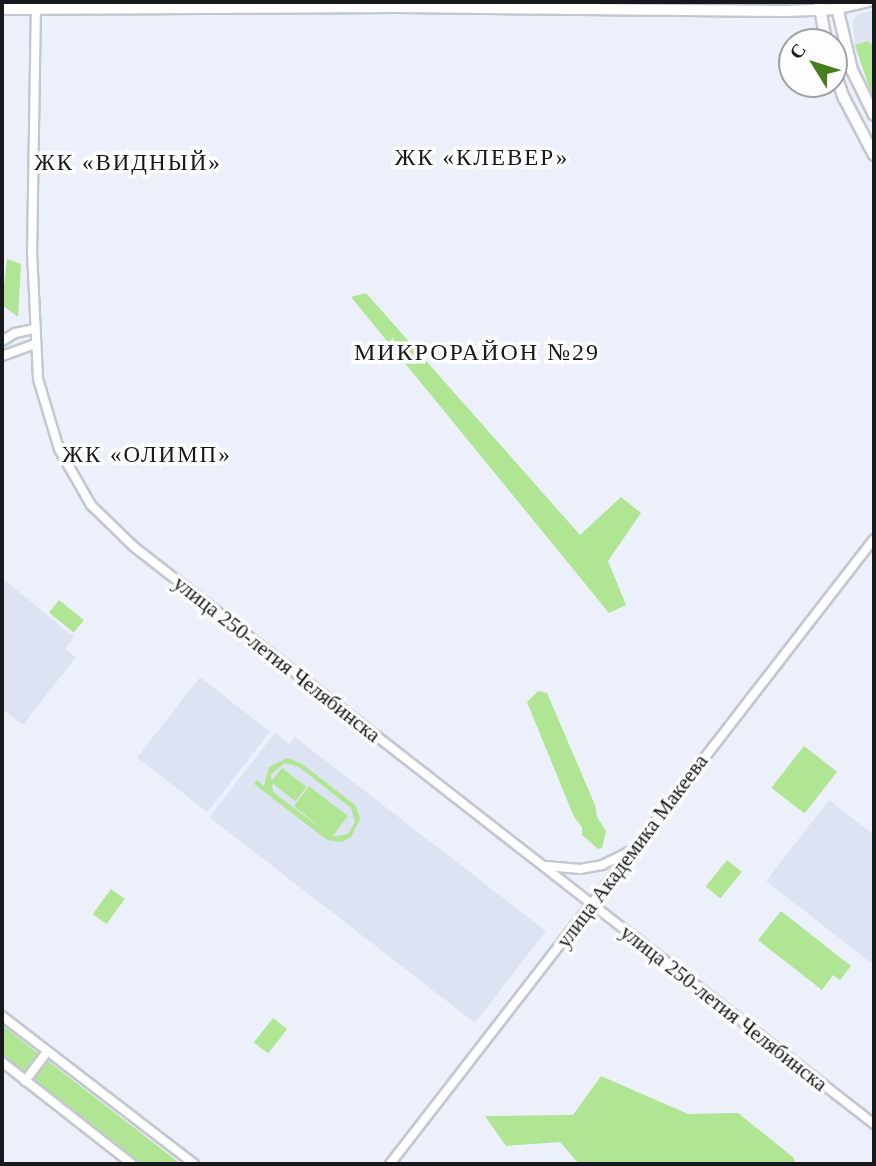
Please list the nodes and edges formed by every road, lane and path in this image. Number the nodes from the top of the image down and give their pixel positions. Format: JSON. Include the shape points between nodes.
{"nodes":[{"id":1,"x":868,"y":2,"type":"edge"},
{"id":2,"x":36,"y":5,"type":"edge"},
{"id":3,"x":837,"y":5,"type":"edge"},
{"id":4,"x":819,"y":6,"type":"edge"},
{"id":5,"x":2,"y":9,"type":"edge"},
{"id":6,"x":823,"y":28,"type":"edge"},
{"id":7,"x":844,"y":98,"type":"edge"},
{"id":8,"x":874,"y":116,"type":"edge"},
{"id":9,"x":874,"y":155,"type":"edge"},
{"id":10,"x":34,"y":329,"type":"junction"},
{"id":11,"x":2,"y":341,"type":"edge"},
{"id":12,"x":35,"y":344,"type":"junction"},
{"id":13,"x":2,"y":356,"type":"edge"},
{"id":14,"x":874,"y":539,"type":"edge"},
{"id":15,"x":633,"y":850,"type":"junction"},
{"id":16,"x":543,"y":865,"type":"junction"},
{"id":17,"x":592,"y":904,"type":"junction"},
{"id":18,"x":2,"y":1016,"type":"edge"},
{"id":19,"x":47,"y":1052,"type":"junction"},
{"id":20,"x":2,"y":1062,"type":"edge"},
{"id":21,"x":25,"y":1081,"type":"junction"},
{"id":22,"x":874,"y":1124,"type":"edge"},
{"id":23,"x":132,"y":1164,"type":"edge"},
{"id":24,"x":194,"y":1164,"type":"edge"},
{"id":25,"x":390,"y":1164,"type":"edge"}],
"edges":[{"from":1,"to":3,"type":"street"},
{"from":2,"to":4,"type":"main road"},
{"from":2,"to":5,"type":"main road"},
{"from":2,"to":10,"type":"street","name":"улица 250-летия Челябинска"},
{"from":3,"to":4,"type":"main road"},
{"from":3,"to":8,"type":"main road","via":[[852,70]]},
{"from":4,"to":6,"type":"main road"},
{"from":7,"to":9,"type":"main road"},
{"from":10,"to":11,"type":"street"},
{"from":10,"to":12,"type":"street","name":"улица 250-летия Челябинска"},
{"from":12,"to":13,"type":"street"},
{"from":12,"to":16,"type":"street","name":"улица 250-летия Челябинска","via":[[38,379],[59,449],[92,505],[114,531]]},
{"from":14,"to":15,"type":"street","name":"улица Академика Макеева"},
{"from":15,"to":16,"type":"street","via":[[591,867]]},
{"from":15,"to":17,"type":"street","name":"улица Академика Макеева"},
{"from":16,"to":17,"type":"street","name":"улица 250-летия Челябинска"},
{"from":17,"to":22,"type":"street","name":"улица 250-летия Челябинска"},
{"from":17,"to":25,"type":"street","name":"улица Академика Макеева"},
{"from":18,"to":19,"type":"street"},
{"from":19,"to":21,"type":"street"},
{"from":19,"to":24,"type":"street"},
{"from":20,"to":21,"type":"street"},
{"from":21,"to":23,"type":"street"}]}
